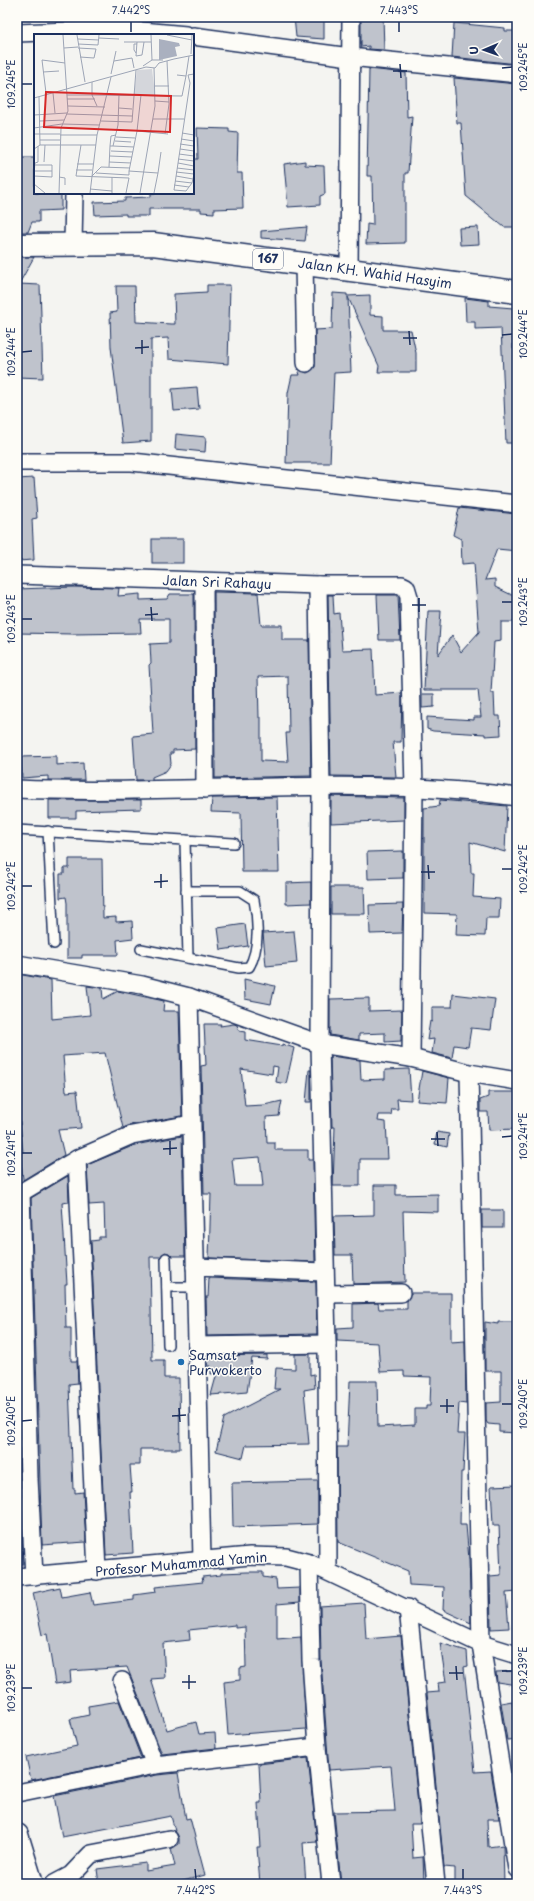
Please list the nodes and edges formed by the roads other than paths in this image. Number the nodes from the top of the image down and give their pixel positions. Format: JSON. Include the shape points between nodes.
{"nodes":[{"id":1,"x":351,"y":17,"type":"edge"},
{"id":2,"x":83,"y":32,"type":"edge"},
{"id":3,"x":17,"y":33,"type":"edge"},
{"id":4,"x":178,"y":34,"type":"edge"},
{"id":5,"x":194,"y":36,"type":"edge"},
{"id":6,"x":350,"y":56,"type":"junction"},
{"id":7,"x":517,"y":74,"type":"edge"},
{"id":8,"x":74,"y":194,"type":"edge"},
{"id":9,"x":74,"y":244,"type":"junction"},
{"id":10,"x":17,"y":245,"type":"edge"},
{"id":11,"x":304,"y":264,"type":"junction"},
{"id":12,"x":349,"y":270,"type":"junction"},
{"id":13,"x":517,"y":292,"type":"edge"},
{"id":14,"x":306,"y":363,"type":"dead end"},
{"id":15,"x":17,"y":462,"type":"edge"},
{"id":16,"x":517,"y":504,"type":"edge"},
{"id":17,"x":17,"y":575,"type":"edge"},
{"id":18,"x":204,"y":582,"type":"junction"},
{"id":19,"x":318,"y":585,"type":"junction"},
{"id":20,"x":321,"y":788,"type":"junction"},
{"id":21,"x":414,"y":788,"type":"junction"},
{"id":22,"x":17,"y":789,"type":"edge"},
{"id":23,"x":205,"y":790,"type":"junction"},
{"id":24,"x":517,"y":797,"type":"edge"},
{"id":25,"x":17,"y":830,"type":"edge"},
{"id":26,"x":48,"y":831,"type":"junction"},
{"id":27,"x":184,"y":840,"type":"junction"},
{"id":28,"x":234,"y":843,"type":"dead end"},
{"id":29,"x":186,"y":891,"type":"junction"},
{"id":30,"x":54,"y":944,"type":"dead end"},
{"id":31,"x":142,"y":949,"type":"dead end"},
{"id":32,"x":188,"y":958,"type":"junction"},
{"id":33,"x":17,"y":964,"type":"edge"},
{"id":34,"x":189,"y":997,"type":"junction"},
{"id":35,"x":320,"y":1044,"type":"junction"},
{"id":36,"x":411,"y":1058,"type":"junction"},
{"id":37,"x":469,"y":1073,"type":"junction"},
{"id":38,"x":517,"y":1080,"type":"edge"},
{"id":39,"x":191,"y":1124,"type":"junction"},
{"id":40,"x":77,"y":1158,"type":"junction"},
{"id":41,"x":19,"y":1194,"type":"edge"},
{"id":42,"x":166,"y":1258,"type":"dead end"},
{"id":43,"x":195,"y":1267,"type":"junction"},
{"id":44,"x":324,"y":1272,"type":"junction"},
{"id":45,"x":167,"y":1287,"type":"junction"},
{"id":46,"x":195,"y":1287,"type":"junction"},
{"id":47,"x":401,"y":1293,"type":"dead end"},
{"id":48,"x":326,"y":1294,"type":"junction"},
{"id":49,"x":327,"y":1344,"type":"junction"},
{"id":50,"x":168,"y":1345,"type":"dead end"},
{"id":51,"x":197,"y":1346,"type":"junction"},
{"id":52,"x":202,"y":1560,"type":"junction"},
{"id":53,"x":309,"y":1563,"type":"junction"},
{"id":54,"x":97,"y":1571,"type":"junction"},
{"id":55,"x":328,"y":1571,"type":"junction"},
{"id":56,"x":34,"y":1576,"type":"junction"},
{"id":57,"x":17,"y":1577,"type":"edge"},
{"id":58,"x":408,"y":1608,"type":"junction"},
{"id":59,"x":481,"y":1644,"type":"junction"},
{"id":60,"x":517,"y":1655,"type":"edge"},
{"id":61,"x":122,"y":1681,"type":"dead end"},
{"id":62,"x":317,"y":1747,"type":"junction"},
{"id":63,"x":155,"y":1765,"type":"junction"},
{"id":64,"x":17,"y":1793,"type":"edge"},
{"id":65,"x":17,"y":1835,"type":"edge"},
{"id":66,"x":169,"y":1839,"type":"dead end"},
{"id":67,"x":517,"y":1869,"type":"edge"},
{"id":68,"x":32,"y":1884,"type":"edge"},
{"id":69,"x":54,"y":1884,"type":"edge"},
{"id":70,"x":331,"y":1884,"type":"edge"},
{"id":71,"x":436,"y":1884,"type":"edge"}],
"edges":[{"from":1,"to":6,"type":"street"},
{"from":2,"to":3,"type":"street"},
{"from":2,"to":4,"type":"street","via":[[135,29]]},
{"from":5,"to":6,"type":"street"},
{"from":6,"to":7,"type":"street"},
{"from":6,"to":12,"type":"street"},
{"from":8,"to":9,"type":"street"},
{"from":9,"to":10,"type":"main road","name":"Jalan KH. Wahid Hasyim","number":"167"},
{"from":9,"to":11,"type":"main road","name":"Jalan KH. Wahid Hasyim","number":"167","via":[[153,244]]},
{"from":11,"to":12,"type":"main road","name":"Jalan KH. Wahid Hasyim","number":"167"},
{"from":11,"to":14,"type":"street"},
{"from":12,"to":13,"type":"main road","name":"Jalan KH. Wahid Hasyim","number":"167"},
{"from":15,"to":16,"type":"street","via":[[132,462]]},
{"from":17,"to":18,"type":"street","name":"Jalan Sri Rahayu"},
{"from":18,"to":19,"type":"street","name":"Jalan Sri Rahayu"},
{"from":18,"to":23,"type":"street"},
{"from":19,"to":20,"type":"street"},
{"from":19,"to":21,"type":"street","name":"Jalan Sri Rahayu","via":[[402,585],[408,590]]},
{"from":20,"to":21,"type":"street"},
{"from":20,"to":23,"type":"street"},
{"from":20,"to":35,"type":"street"},
{"from":21,"to":24,"type":"street","via":[[467,790]]},
{"from":21,"to":36,"type":"street"},
{"from":22,"to":23,"type":"street"},
{"from":25,"to":26,"type":"lane"},
{"from":26,"to":27,"type":"lane"},
{"from":26,"to":30,"type":"lane"},
{"from":27,"to":28,"type":"lane"},
{"from":27,"to":29,"type":"lane"},
{"from":29,"to":32,"type":"lane"},
{"from":29,"to":32,"type":"lane","via":[[240,891],[254,900],[256,912],[254,959],[249,967],[239,968]]},
{"from":31,"to":32,"type":"lane"},
{"from":33,"to":34,"type":"street","via":[[142,985]]},
{"from":34,"to":35,"type":"street"},
{"from":34,"to":39,"type":"street"},
{"from":35,"to":36,"type":"street"},
{"from":35,"to":44,"type":"street"},
{"from":36,"to":37,"type":"street"},
{"from":37,"to":38,"type":"street"},
{"from":37,"to":59,"type":"street"},
{"from":39,"to":40,"type":"street","via":[[132,1135]]},
{"from":39,"to":43,"type":"street"},
{"from":40,"to":41,"type":"street"},
{"from":40,"to":54,"type":"street"},
{"from":41,"to":56,"type":"street"},
{"from":42,"to":45,"type":"lane"},
{"from":43,"to":44,"type":"street"},
{"from":43,"to":46,"type":"street"},
{"from":44,"to":48,"type":"street"},
{"from":45,"to":46,"type":"lane"},
{"from":45,"to":50,"type":"lane"},
{"from":46,"to":51,"type":"street"},
{"from":47,"to":48,"type":"street"},
{"from":48,"to":49,"type":"street"},
{"from":49,"to":51,"type":"street"},
{"from":49,"to":55,"type":"street"},
{"from":51,"to":52,"type":"street"},
{"from":52,"to":53,"type":"street","name":"Profesor Muhammad Yamin","via":[[268,1555]]},
{"from":52,"to":54,"type":"street","name":"Profesor Muhammad Yamin"},
{"from":53,"to":55,"type":"street","name":"Profesor Muhammad Yamin"},
{"from":53,"to":62,"type":"street"},
{"from":54,"to":56,"type":"street","name":"Profesor Muhammad Yamin"},
{"from":55,"to":58,"type":"street","name":"Profesor Muhammad Yamin"},
{"from":56,"to":57,"type":"street","name":"Profesor Muhammad Yamin"},
{"from":58,"to":59,"type":"street","name":"Profesor Muhammad Yamin"},
{"from":58,"to":71,"type":"street"},
{"from":59,"to":60,"type":"street","name":"Profesor Muhammad Yamin"},
{"from":59,"to":67,"type":"street"},
{"from":61,"to":63,"type":"street"},
{"from":62,"to":63,"type":"street"},
{"from":62,"to":70,"type":"street"},
{"from":63,"to":64,"type":"street"},
{"from":65,"to":68,"type":"main road"},
{"from":66,"to":69,"type":"street","via":[[91,1854],[71,1875]]}]}
